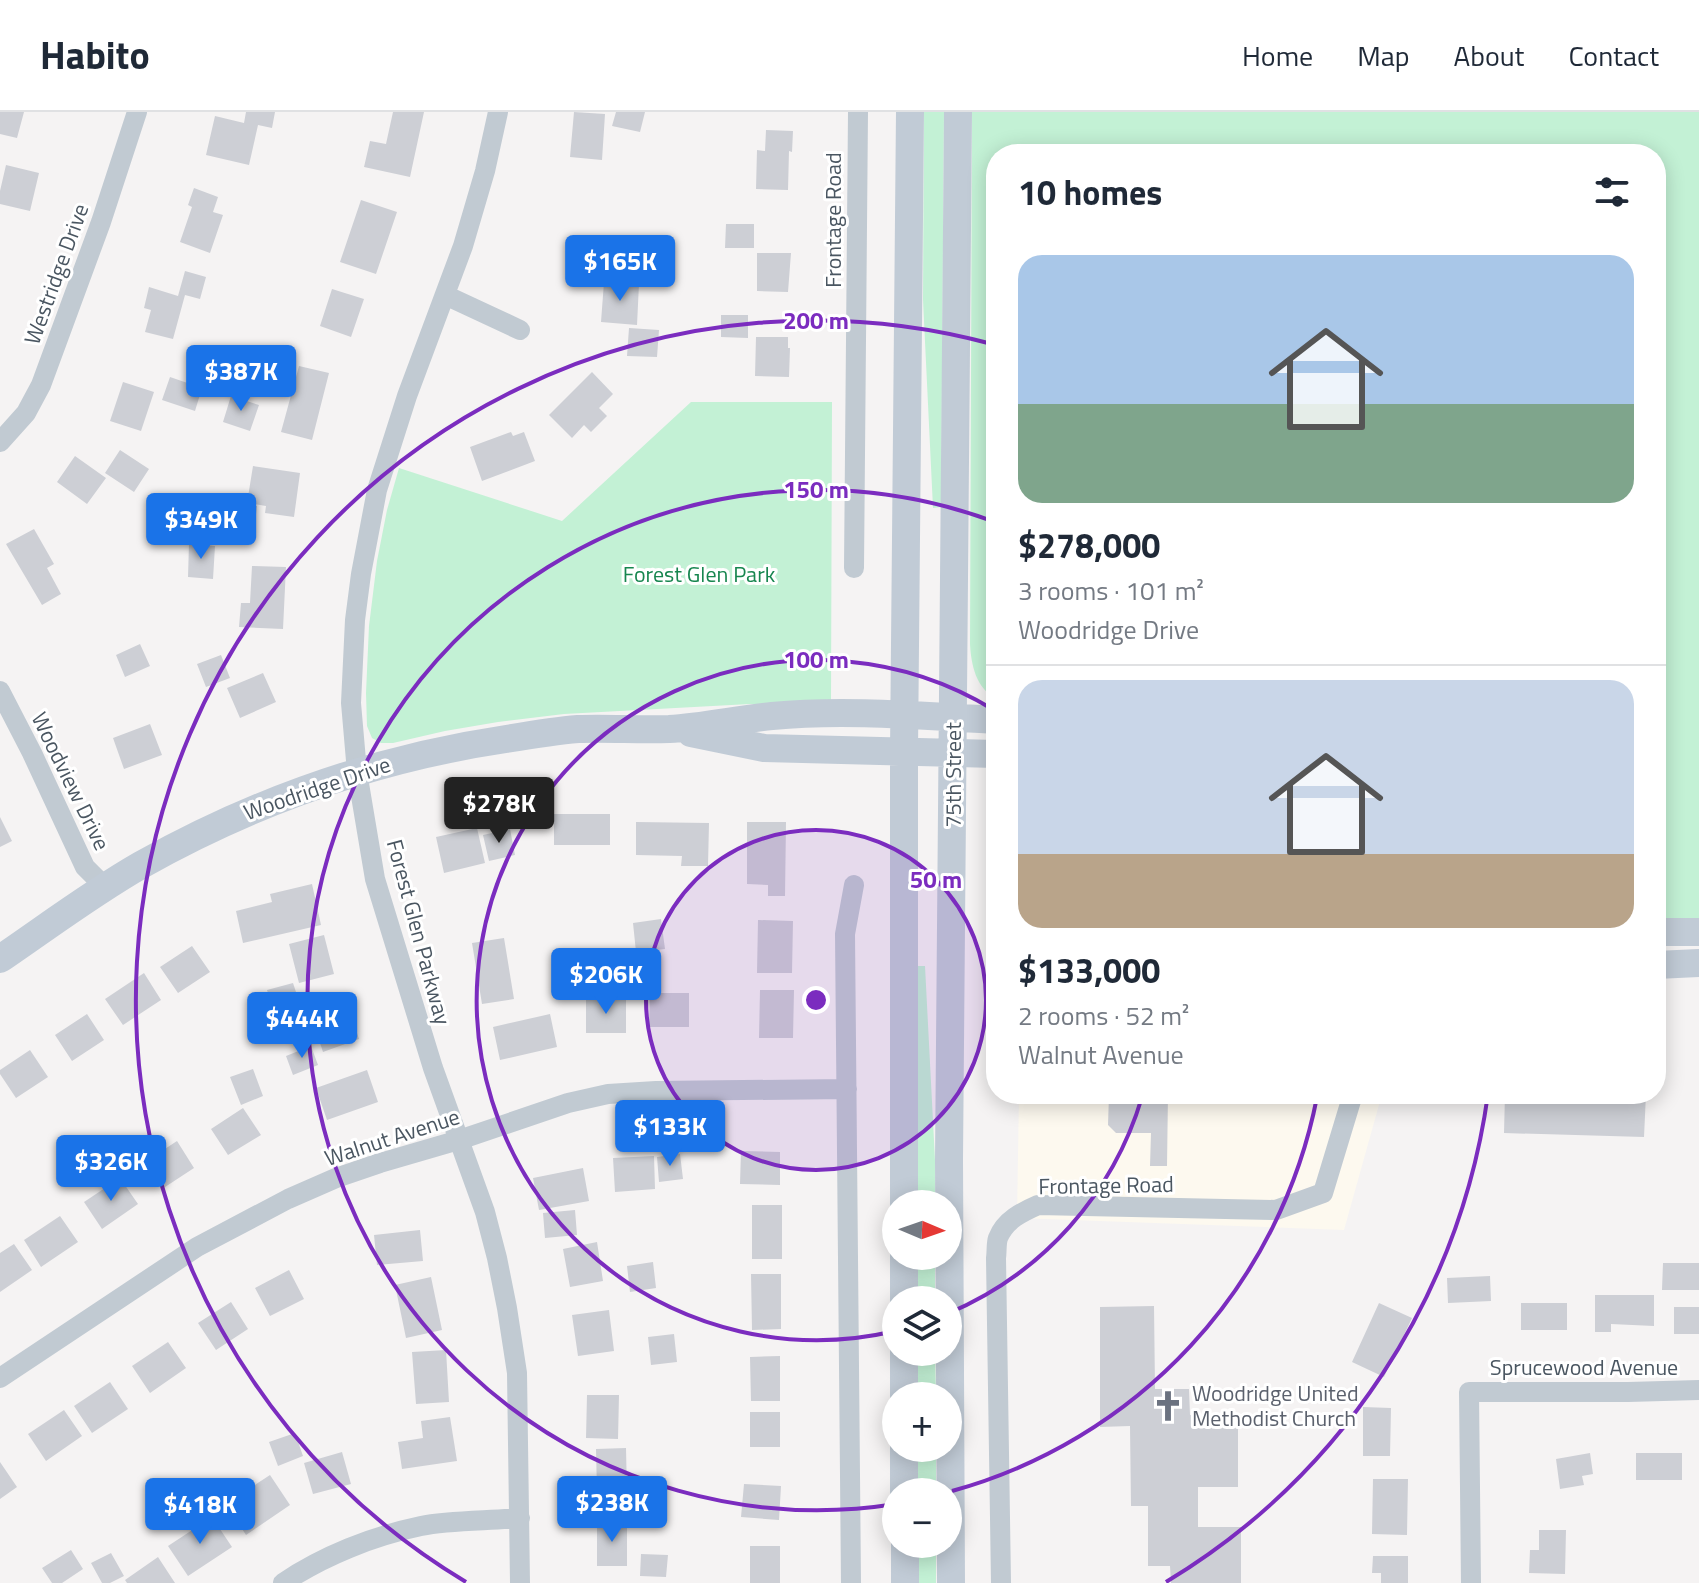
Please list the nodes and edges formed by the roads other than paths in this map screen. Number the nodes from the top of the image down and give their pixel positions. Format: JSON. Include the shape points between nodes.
{"nodes":[{"id":1,"x":137,"y":112,"type":"edge"},
{"id":2,"x":498,"y":112,"type":"edge"},
{"id":3,"x":858,"y":112,"type":"edge"},
{"id":4,"x":910,"y":112,"type":"edge"},
{"id":5,"x":958,"y":112,"type":"edge"},
{"id":6,"x":445,"y":295,"type":"junction"},
{"id":7,"x":520,"y":330,"type":"dead end"},
{"id":8,"x":0,"y":442,"type":"edge"},
{"id":9,"x":854,"y":568,"type":"dead end"},
{"id":10,"x":0,"y":691,"type":"edge"},
{"id":11,"x":905,"y":715,"type":"junction"},
{"id":12,"x":953,"y":717,"type":"junction"},
{"id":13,"x":986,"y":719,"type":"edge"},
{"id":14,"x":671,"y":729,"type":"junction"},
{"id":15,"x":904,"y":751,"type":"junction"},
{"id":16,"x":953,"y":753,"type":"junction"},
{"id":17,"x":986,"y":754,"type":"edge"},
{"id":18,"x":357,"y":772,"type":"junction"},
{"id":19,"x":854,"y":885,"type":"dead end"},
{"id":20,"x":105,"y":887,"type":"junction"},
{"id":21,"x":1666,"y":932,"type":"edge"},
{"id":22,"x":1699,"y":932,"type":"edge"},
{"id":23,"x":0,"y":959,"type":"edge"},
{"id":24,"x":1699,"y":963,"type":"edge"},
{"id":25,"x":1666,"y":965,"type":"edge"},
{"id":26,"x":847,"y":1089,"type":"junction"},
{"id":27,"x":1350,"y":1104,"type":"edge"},
{"id":28,"x":459,"y":1140,"type":"junction"},
{"id":29,"x":904,"y":1190,"type":"edge"},
{"id":30,"x":0,"y":1378,"type":"edge"},
{"id":31,"x":1699,"y":1390,"type":"edge"},
{"id":32,"x":520,"y":1518,"type":"junction"},
{"id":33,"x":905,"y":1558,"type":"edge"},
{"id":34,"x":283,"y":1583,"type":"edge"},
{"id":35,"x":520,"y":1583,"type":"edge"},
{"id":36,"x":851,"y":1583,"type":"edge"},
{"id":37,"x":905,"y":1583,"type":"edge"},
{"id":38,"x":951,"y":1583,"type":"edge"},
{"id":39,"x":1001,"y":1583,"type":"edge"},
{"id":40,"x":1471,"y":1583,"type":"edge"}],
"edges":[{"from":1,"to":8,"type":"street","name":"Westridge Drive","via":[[41,385],[26,413]]},
{"from":2,"to":6,"type":"street","name":"Forest Glen Parkway"},
{"from":3,"to":9,"type":"street","name":"Frontage Road"},
{"from":4,"to":11,"type":"main road"},
{"from":5,"to":12,"type":"main road","name":"75th Street"},
{"from":6,"to":7,"type":"street"},
{"from":6,"to":18,"type":"street","name":"Forest Glen Parkway","via":[[390,446],[368,531],[352,665]]},
{"from":10,"to":20,"type":"street","name":"Woodview Drive","via":[[85,867]]},
{"from":11,"to":12,"type":"main road","name":"Woodridge Drive"},
{"from":11,"to":14,"type":"main road","name":"Woodridge Drive","via":[[773,716]]},
{"from":11,"to":15,"type":"main road"},
{"from":12,"to":13,"type":"main road","name":"Woodridge Drive"},
{"from":12,"to":16,"type":"main road","name":"75th Street"},
{"from":14,"to":15,"type":"main road","name":"Woodridge Drive","via":[[764,748]]},
{"from":14,"to":18,"type":"main road","name":"Woodridge Drive","via":[[544,733],[439,750]]},
{"from":15,"to":16,"type":"main road","name":"Woodridge Drive"},
{"from":15,"to":29,"type":"main road"},
{"from":16,"to":17,"type":"main road","name":"Woodridge Drive"},
{"from":16,"to":38,"type":"main road","name":"75th Street"},
{"from":18,"to":20,"type":"main road","name":"Woodridge Drive","via":[[222,823]]},
{"from":18,"to":28,"type":"street","name":"Forest Glen Parkway","via":[[384,912]]},
{"from":19,"to":26,"type":"street","via":[[845,934]]},
{"from":20,"to":23,"type":"main road","name":"Woodridge Drive"},
{"from":21,"to":22,"type":"main road"},
{"from":24,"to":25,"type":"main road"},
{"from":26,"to":28,"type":"street","name":"Walnut Avenue","via":[[608,1094]]},
{"from":26,"to":36,"type":"street"},
{"from":27,"to":39,"type":"street","name":"Frontage Road","via":[[1323,1193],[1276,1210],[1038,1205],[1006,1226],[998,1238],[996,1258]]},
{"from":28,"to":30,"type":"street","name":"Walnut Avenue","via":[[336,1178],[247,1219]]},
{"from":28,"to":32,"type":"street","name":"Forest Glen Parkway","via":[[485,1212],[507,1308],[517,1373]]},
{"from":31,"to":40,"type":"street","name":"Sprucewood Avenue","via":[[1469,1392]]},
{"from":32,"to":34,"type":"street","via":[[422,1526],[389,1535],[340,1552]]},
{"from":32,"to":35,"type":"street","name":"Forest Glen Parkway"},
{"from":33,"to":37,"type":"main road"}]}
